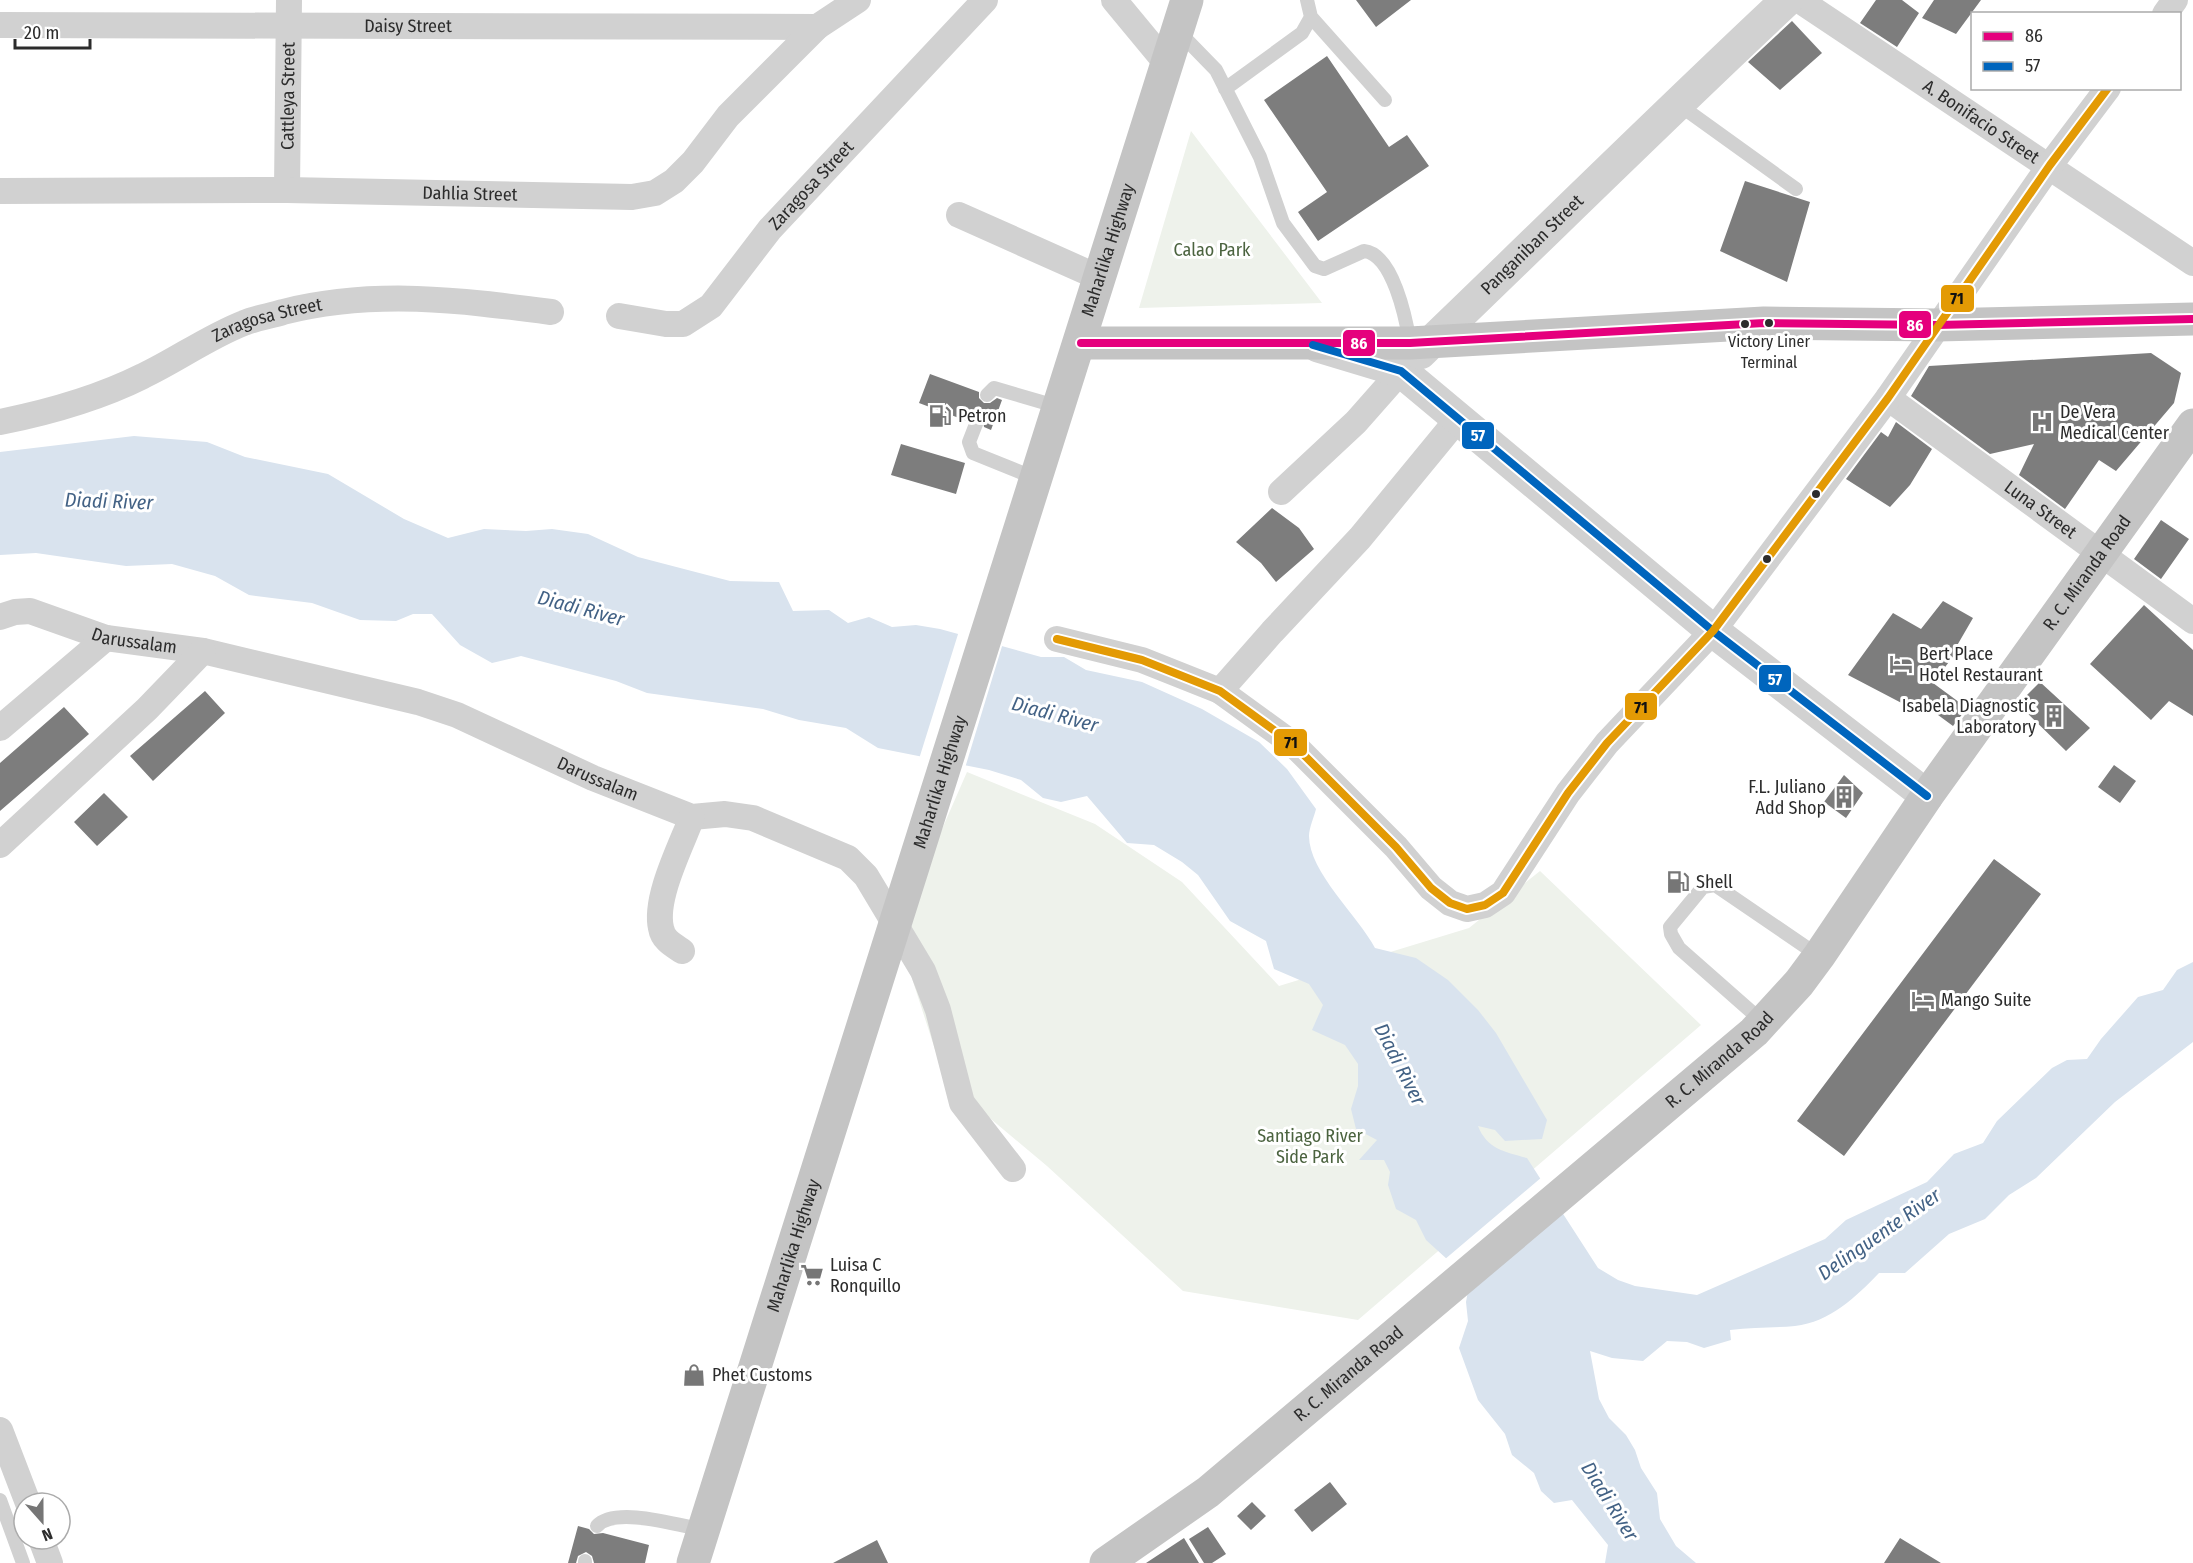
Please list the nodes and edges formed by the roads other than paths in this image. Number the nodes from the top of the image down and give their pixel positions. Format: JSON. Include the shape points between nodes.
{"nodes":[{"id":1,"x":289,"y":0,"type":"edge"},
{"id":2,"x":858,"y":0,"type":"edge"},
{"id":3,"x":985,"y":0,"type":"edge"},
{"id":4,"x":1114,"y":0,"type":"edge"},
{"id":5,"x":1307,"y":0,"type":"edge"},
{"id":6,"x":1787,"y":0,"type":"edge"},
{"id":7,"x":1799,"y":0,"type":"edge"},
{"id":8,"x":1182,"y":15,"type":"edge"},
{"id":9,"x":1311,"y":17,"type":"junction"},
{"id":10,"x":0,"y":25,"type":"edge"},
{"id":11,"x":289,"y":26,"type":"junction"},
{"id":12,"x":817,"y":27,"type":"junction"},
{"id":13,"x":1167,"y":64,"type":"junction"},
{"id":14,"x":1225,"y":89,"type":"junction"},
{"id":15,"x":2106,"y":90,"type":"edge"},
{"id":16,"x":1385,"y":100,"type":"dead end"},
{"id":17,"x":1677,"y":103,"type":"junction"},
{"id":18,"x":2050,"y":165,"type":"junction"},
{"id":19,"x":1796,"y":189,"type":"dead end"},
{"id":20,"x":287,"y":190,"type":"junction"},
{"id":21,"x":0,"y":191,"type":"edge"},
{"id":22,"x":960,"y":215,"type":"dead end"},
{"id":23,"x":2193,"y":263,"type":"edge"},
{"id":24,"x":1100,"y":278,"type":"junction"},
{"id":25,"x":551,"y":312,"type":"dead end"},
{"id":26,"x":619,"y":316,"type":"dead end"},
{"id":27,"x":2193,"y":319,"type":"edge"},
{"id":28,"x":1937,"y":325,"type":"junction"},
{"id":29,"x":1080,"y":343,"type":"junction"},
{"id":30,"x":1415,"y":352,"type":"junction"},
{"id":31,"x":987,"y":395,"type":"dead end"},
{"id":32,"x":1888,"y":398,"type":"junction"},
{"id":33,"x":1059,"y":407,"type":"junction"},
{"id":34,"x":1457,"y":420,"type":"junction"},
{"id":35,"x":0,"y":422,"type":"edge"},
{"id":36,"x":976,"y":424,"type":"dead end"},
{"id":37,"x":2193,"y":425,"type":"edge"},
{"id":38,"x":1035,"y":478,"type":"junction"},
{"id":39,"x":1281,"y":492,"type":"dead end"},
{"id":40,"x":2100,"y":553,"type":"junction"},
{"id":41,"x":0,"y":617,"type":"edge"},
{"id":42,"x":2193,"y":621,"type":"edge"},
{"id":43,"x":1713,"y":632,"type":"junction"},
{"id":44,"x":106,"y":638,"type":"junction"},
{"id":45,"x":1057,"y":639,"type":"dead end"},
{"id":46,"x":203,"y":651,"type":"junction"},
{"id":47,"x":1220,"y":691,"type":"junction"},
{"id":48,"x":0,"y":728,"type":"edge"},
{"id":49,"x":1927,"y":796,"type":"junction"},
{"id":50,"x":692,"y":817,"type":"junction"},
{"id":51,"x":0,"y":845,"type":"edge"},
{"id":52,"x":682,"y":951,"type":"dead end"},
{"id":53,"x":1819,"y":957,"type":"junction"},
{"id":54,"x":1758,"y":1027,"type":"junction"},
{"id":55,"x":1013,"y":1169,"type":"dead end"},
{"id":56,"x":0,"y":1430,"type":"edge"},
{"id":57,"x":23,"y":1491,"type":"edge"},
{"id":58,"x":0,"y":1500,"type":"edge"},
{"id":59,"x":597,"y":1527,"type":"dead end"},
{"id":60,"x":704,"y":1530,"type":"junction"},
{"id":61,"x":23,"y":1563,"type":"edge"},
{"id":62,"x":693,"y":1563,"type":"edge"},
{"id":63,"x":1106,"y":1563,"type":"edge"}],
"edges":[{"from":1,"to":11,"type":"street","name":"Cattleya Street"},
{"from":2,"to":12,"type":"street","name":"Dahlia Street"},
{"from":3,"to":26,"type":"street","name":"Zaragosa Street","via":[[770,229],[711,306],[683,324]]},
{"from":4,"to":13,"type":"street"},
{"from":5,"to":9,"type":"lane"},
{"from":6,"to":17,"type":"street","name":"Panganiban Street"},
{"from":7,"to":18,"type":"street","name":"A. Bonifacio Street"},
{"from":8,"to":13,"type":"main road","name":"Maharlika Highway"},
{"from":8,"to":14,"type":"lane"},
{"from":9,"to":14,"type":"lane","via":[[1302,33]]},
{"from":9,"to":16,"type":"lane"},
{"from":10,"to":11,"type":"street","name":"Daisy Street"},
{"from":11,"to":12,"type":"street","name":"Daisy Street"},
{"from":11,"to":20,"type":"street","name":"Cattleya Street"},
{"from":12,"to":20,"type":"street","name":"Dahlia Street","via":[[728,116],[693,162],[655,193],[632,197]]},
{"from":13,"to":24,"type":"main road","name":"Maharlika Highway"},
{"from":14,"to":30,"type":"lane","via":[[1260,157],[1283,223],[1297,243],[1316,266],[1324,269],[1364,251],[1374,254],[1399,293]]},
{"from":15,"to":18,"type":"street"},
{"from":17,"to":19,"type":"lane"},
{"from":17,"to":30,"type":"street","name":"Panganiban Street","via":[[1459,318]]},
{"from":18,"to":23,"type":"street","name":"A. Bonifacio Street"},
{"from":18,"to":28,"type":"street"},
{"from":20,"to":21,"type":"street","name":"Dahlia Street"},
{"from":22,"to":24,"type":"street"},
{"from":24,"to":29,"type":"main road","name":"Maharlika Highway"},
{"from":25,"to":35,"type":"street","name":"Zaragosa Street","via":[[476,303],[358,298],[305,307],[246,322],[92,399]]},
{"from":27,"to":28,"type":"main road"},
{"from":28,"to":30,"type":"main road","via":[[1764,323]]},
{"from":28,"to":32,"type":"street"},
{"from":29,"to":30,"type":"main road","via":[[1308,343]]},
{"from":29,"to":33,"type":"main road","name":"Maharlika Highway"},
{"from":30,"to":34,"type":"street"},
{"from":30,"to":39,"type":"street","name":"Panganiban Street","via":[[1356,422]]},
{"from":31,"to":33,"type":"lane","via":[[994,388]]},
{"from":32,"to":40,"type":"street","name":"Luna Street"},
{"from":32,"to":43,"type":"street"},
{"from":33,"to":38,"type":"main road","name":"Maharlika Highway"},
{"from":34,"to":43,"type":"street"},
{"from":34,"to":47,"type":"street","via":[[1360,538]]},
{"from":36,"to":38,"type":"lane","via":[[969,442],[973,453]]},
{"from":37,"to":40,"type":"main road","name":"R. C. Miranda Road"},
{"from":38,"to":60,"type":"main road","name":"Maharlika Highway"},
{"from":40,"to":42,"type":"street","name":"Luna Street"},
{"from":40,"to":49,"type":"main road","name":"R. C. Miranda Road"},
{"from":41,"to":44,"type":"street","name":"Darussalam","via":[[30,611]]},
{"from":43,"to":47,"type":"street","via":[[1594,760],[1503,893],[1467,909],[1450,903],[1431,888],[1293,744]]},
{"from":43,"to":49,"type":"street"},
{"from":44,"to":46,"type":"street","name":"Darussalam"},
{"from":44,"to":48,"type":"street"},
{"from":45,"to":47,"type":"street","via":[[1142,660]]},
{"from":46,"to":50,"type":"street","name":"Darussalam","via":[[373,690],[457,715],[593,778]]},
{"from":46,"to":51,"type":"street","via":[[147,709]]},
{"from":49,"to":53,"type":"main road","name":"R. C. Miranda Road"},
{"from":50,"to":52,"type":"street","via":[[660,913],[664,936]]},
{"from":50,"to":55,"type":"street","name":"Darussalam","via":[[725,814],[753,818],[848,858],[866,876],[923,972],[938,1010],[962,1103]]},
{"from":53,"to":54,"type":"main road","name":"R. C. Miranda Road"},
{"from":53,"to":54,"type":"lane","via":[[1715,885],[1703,887],[1670,927],[1671,934],[1679,948]]},
{"from":54,"to":63,"type":"main road","name":"R. C. Miranda Road","via":[[1208,1492]]},
{"from":56,"to":57,"type":"street"},
{"from":58,"to":61,"type":"lane"},
{"from":59,"to":60,"type":"lane","via":[[602,1520],[621,1516]]},
{"from":60,"to":62,"type":"main road","name":"Maharlika Highway"}]}
